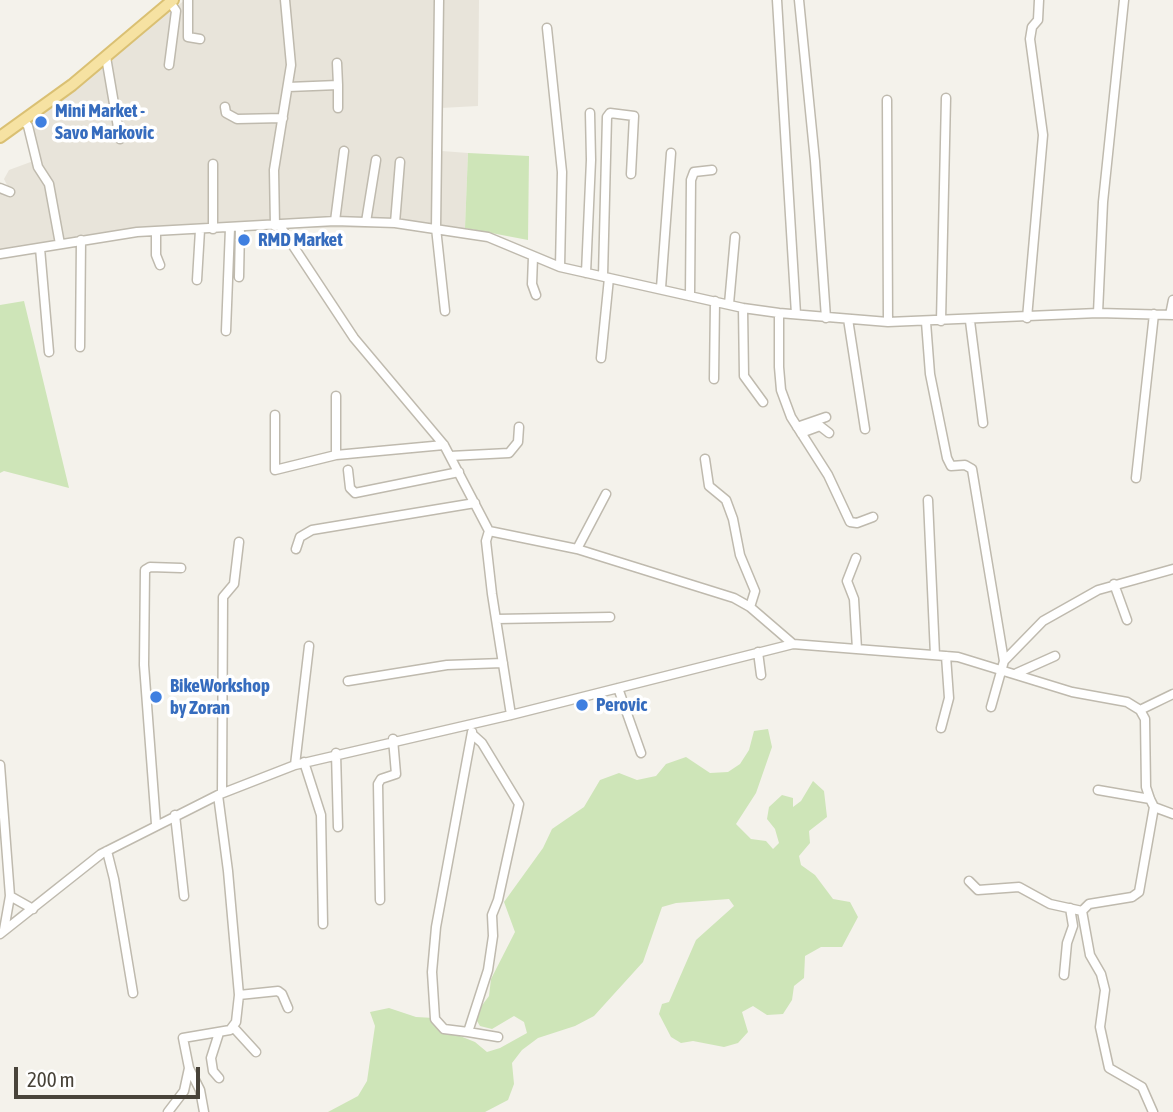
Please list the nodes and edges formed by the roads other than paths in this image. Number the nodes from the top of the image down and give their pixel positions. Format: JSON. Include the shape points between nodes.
{"nodes":[{"id":1,"x":188,"y":0,"type":"edge"},
{"id":2,"x":285,"y":0,"type":"edge"},
{"id":3,"x":439,"y":0,"type":"edge"},
{"id":4,"x":777,"y":0,"type":"edge"},
{"id":5,"x":799,"y":0,"type":"edge"},
{"id":6,"x":1039,"y":0,"type":"edge"},
{"id":7,"x":1124,"y":0,"type":"edge"},
{"id":8,"x":171,"y":1,"type":"edge"},
{"id":9,"x":547,"y":28,"type":"dead end"},
{"id":10,"x":200,"y":39,"type":"dead end"},
{"id":11,"x":106,"y":57,"type":"junction"},
{"id":12,"x":337,"y":63,"type":"dead end"},
{"id":13,"x":169,"y":65,"type":"dead end"},
{"id":14,"x":338,"y":85,"type":"junction"},
{"id":15,"x":288,"y":87,"type":"junction"},
{"id":16,"x":946,"y":99,"type":"dead end"},
{"id":17,"x":887,"y":100,"type":"dead end"},
{"id":18,"x":225,"y":107,"type":"dead end"},
{"id":19,"x":338,"y":108,"type":"dead end"},
{"id":20,"x":590,"y":113,"type":"dead end"},
{"id":21,"x":283,"y":118,"type":"junction"},
{"id":22,"x":24,"y":121,"type":"junction"},
{"id":23,"x":0,"y":137,"type":"edge"},
{"id":24,"x":120,"y":139,"type":"dead end"},
{"id":25,"x":344,"y":151,"type":"dead end"},
{"id":26,"x":671,"y":153,"type":"dead end"},
{"id":27,"x":376,"y":160,"type":"dead end"},
{"id":28,"x":591,"y":160,"type":"junction"},
{"id":29,"x":400,"y":162,"type":"dead end"},
{"id":30,"x":213,"y":164,"type":"dead end"},
{"id":31,"x":606,"y":164,"type":"junction"},
{"id":32,"x":712,"y":170,"type":"dead end"},
{"id":33,"x":631,"y":174,"type":"dead end"},
{"id":34,"x":0,"y":188,"type":"edge"},
{"id":35,"x":10,"y":192,"type":"dead end"},
{"id":36,"x":335,"y":221,"type":"junction"},
{"id":37,"x":366,"y":222,"type":"junction"},
{"id":38,"x":395,"y":223,"type":"junction"},
{"id":39,"x":277,"y":226,"type":"junction"},
{"id":40,"x":230,"y":228,"type":"junction"},
{"id":41,"x":240,"y":228,"type":"junction"},
{"id":42,"x":436,"y":228,"type":"junction"},
{"id":43,"x":213,"y":229,"type":"junction"},
{"id":44,"x":200,"y":230,"type":"junction"},
{"id":45,"x":156,"y":232,"type":"junction"},
{"id":46,"x":734,"y":237,"type":"dead end"},
{"id":47,"x":81,"y":240,"type":"junction"},
{"id":48,"x":61,"y":244,"type":"junction"},
{"id":49,"x":40,"y":248,"type":"junction"},
{"id":50,"x":0,"y":254,"type":"edge"},
{"id":51,"x":533,"y":257,"type":"junction"},
{"id":52,"x":160,"y":265,"type":"dead end"},
{"id":53,"x":560,"y":267,"type":"junction"},
{"id":54,"x":586,"y":273,"type":"junction"},
{"id":55,"x":239,"y":277,"type":"dead end"},
{"id":56,"x":606,"y":277,"type":"junction"},
{"id":57,"x":197,"y":280,"type":"dead end"},
{"id":58,"x":661,"y":288,"type":"junction"},
{"id":59,"x":536,"y":295,"type":"dead end"},
{"id":60,"x":690,"y":295,"type":"junction"},
{"id":61,"x":1173,"y":300,"type":"edge"},
{"id":62,"x":715,"y":301,"type":"junction"},
{"id":63,"x":729,"y":304,"type":"junction"},
{"id":64,"x":743,"y":308,"type":"junction"},
{"id":65,"x":445,"y":311,"type":"dead end"},
{"id":66,"x":779,"y":313,"type":"junction"},
{"id":67,"x":1098,"y":313,"type":"junction"},
{"id":68,"x":796,"y":314,"type":"junction"},
{"id":69,"x":1154,"y":314,"type":"junction"},
{"id":70,"x":1172,"y":315,"type":"edge"},
{"id":71,"x":826,"y":318,"type":"junction"},
{"id":72,"x":1027,"y":318,"type":"junction"},
{"id":73,"x":848,"y":319,"type":"junction"},
{"id":74,"x":941,"y":321,"type":"junction"},
{"id":75,"x":970,"y":321,"type":"junction"},
{"id":76,"x":888,"y":322,"type":"junction"},
{"id":77,"x":926,"y":322,"type":"junction"},
{"id":78,"x":226,"y":331,"type":"dead end"},
{"id":79,"x":80,"y":348,"type":"dead end"},
{"id":80,"x":49,"y":352,"type":"dead end"},
{"id":81,"x":601,"y":358,"type":"dead end"},
{"id":82,"x":714,"y":379,"type":"dead end"},
{"id":83,"x":336,"y":396,"type":"dead end"},
{"id":84,"x":763,"y":402,"type":"dead end"},
{"id":85,"x":275,"y":415,"type":"dead end"},
{"id":86,"x":826,"y":417,"type":"dead end"},
{"id":87,"x":983,"y":423,"type":"dead end"},
{"id":88,"x":519,"y":427,"type":"dead end"},
{"id":89,"x":865,"y":429,"type":"dead end"},
{"id":90,"x":799,"y":430,"type":"junction"},
{"id":91,"x":829,"y":433,"type":"dead end"},
{"id":92,"x":444,"y":445,"type":"junction"},
{"id":93,"x":336,"y":455,"type":"junction"},
{"id":94,"x":450,"y":456,"type":"junction"},
{"id":95,"x":705,"y":458,"type":"dead end"},
{"id":96,"x":348,"y":470,"type":"dead end"},
{"id":97,"x":459,"y":472,"type":"junction"},
{"id":98,"x":1136,"y":478,"type":"dead end"},
{"id":99,"x":606,"y":494,"type":"dead end"},
{"id":100,"x":928,"y":500,"type":"dead end"},
{"id":101,"x":475,"y":503,"type":"junction"},
{"id":102,"x":873,"y":517,"type":"dead end"},
{"id":103,"x":489,"y":531,"type":"junction"},
{"id":104,"x":239,"y":542,"type":"dead end"},
{"id":105,"x":296,"y":549,"type":"dead end"},
{"id":106,"x":577,"y":549,"type":"junction"},
{"id":107,"x":856,"y":558,"type":"dead end"},
{"id":108,"x":181,"y":568,"type":"dead end"},
{"id":109,"x":1173,"y":569,"type":"edge"},
{"id":110,"x":1114,"y":584,"type":"junction"},
{"id":111,"x":751,"y":607,"type":"junction"},
{"id":112,"x":610,"y":617,"type":"dead end"},
{"id":113,"x":496,"y":619,"type":"junction"},
{"id":114,"x":1127,"y":620,"type":"dead end"},
{"id":115,"x":793,"y":644,"type":"junction"},
{"id":116,"x":309,"y":646,"type":"dead end"},
{"id":117,"x":857,"y":649,"type":"junction"},
{"id":118,"x":758,"y":653,"type":"junction"},
{"id":119,"x":935,"y":655,"type":"junction"},
{"id":120,"x":946,"y":656,"type":"junction"},
{"id":121,"x":1055,"y":656,"type":"dead end"},
{"id":122,"x":503,"y":663,"type":"junction"},
{"id":123,"x":1003,"y":664,"type":"junction"},
{"id":124,"x":1017,"y":673,"type":"junction"},
{"id":125,"x":761,"y":675,"type":"dead end"},
{"id":126,"x":348,"y":681,"type":"dead end"},
{"id":127,"x":618,"y":688,"type":"junction"},
{"id":128,"x":1173,"y":694,"type":"edge"},
{"id":129,"x":991,"y":707,"type":"dead end"},
{"id":130,"x":1139,"y":710,"type":"junction"},
{"id":131,"x":511,"y":715,"type":"junction"},
{"id":132,"x":474,"y":723,"type":"junction"},
{"id":133,"x":941,"y":728,"type":"dead end"},
{"id":134,"x":472,"y":734,"type":"junction"},
{"id":135,"x":393,"y":740,"type":"junction"},
{"id":136,"x":641,"y":752,"type":"dead end"},
{"id":137,"x":336,"y":753,"type":"junction"},
{"id":138,"x":300,"y":763,"type":"junction"},
{"id":139,"x":0,"y":765,"type":"edge"},
{"id":140,"x":1098,"y":790,"type":"dead end"},
{"id":141,"x":220,"y":794,"type":"junction"},
{"id":142,"x":1152,"y":803,"type":"junction"},
{"id":143,"x":1173,"y":814,"type":"edge"},
{"id":144,"x":176,"y":815,"type":"junction"},
{"id":145,"x":156,"y":824,"type":"junction"},
{"id":146,"x":338,"y":827,"type":"dead end"},
{"id":147,"x":107,"y":851,"type":"junction"},
{"id":148,"x":969,"y":881,"type":"dead end"},
{"id":149,"x":10,"y":896,"type":"junction"},
{"id":150,"x":184,"y":896,"type":"dead end"},
{"id":151,"x":380,"y":900,"type":"dead end"},
{"id":152,"x":1070,"y":908,"type":"junction"},
{"id":153,"x":33,"y":909,"type":"junction"},
{"id":154,"x":1082,"y":911,"type":"junction"},
{"id":155,"x":323,"y":924,"type":"dead end"},
{"id":156,"x":2,"y":932,"type":"edge"},
{"id":157,"x":1064,"y":975,"type":"dead end"},
{"id":158,"x":133,"y":993,"type":"dead end"},
{"id":159,"x":239,"y":995,"type":"junction"},
{"id":160,"x":288,"y":1007,"type":"dead end"},
{"id":161,"x":234,"y":1028,"type":"junction"},
{"id":162,"x":467,"y":1032,"type":"junction"},
{"id":163,"x":219,"y":1033,"type":"junction"},
{"id":164,"x":498,"y":1037,"type":"dead end"},
{"id":165,"x":256,"y":1052,"type":"dead end"},
{"id":166,"x":189,"y":1068,"type":"junction"},
{"id":167,"x":219,"y":1078,"type":"dead end"},
{"id":168,"x":168,"y":1112,"type":"edge"},
{"id":169,"x":204,"y":1112,"type":"edge"},
{"id":170,"x":1153,"y":1112,"type":"edge"}],
"edges":[{"from":1,"to":10,"type":"street","via":[[188,37]]},
{"from":2,"to":15,"type":"street","via":[[290,41]]},
{"from":3,"to":42,"type":"street"},
{"from":4,"to":68,"type":"street"},
{"from":5,"to":71,"type":"street"},
{"from":6,"to":72,"type":"street","via":[[1038,20],[1030,39],[1043,135]]},
{"from":7,"to":67,"type":"street","via":[[1103,202]]},
{"from":8,"to":11,"type":"main road"},
{"from":8,"to":13,"type":"street","via":[[176,11]]},
{"from":9,"to":53,"type":"street","via":[[562,172]]},
{"from":11,"to":22,"type":"main road"},
{"from":11,"to":24,"type":"street"},
{"from":12,"to":14,"type":"street"},
{"from":14,"to":15,"type":"street"},
{"from":14,"to":19,"type":"street"},
{"from":15,"to":21,"type":"street"},
{"from":16,"to":74,"type":"street"},
{"from":17,"to":76,"type":"street"},
{"from":18,"to":21,"type":"street","via":[[226,113],[237,119]]},
{"from":20,"to":28,"type":"street"},
{"from":21,"to":39,"type":"street","via":[[274,170]]},
{"from":22,"to":23,"type":"main road"},
{"from":22,"to":48,"type":"street","via":[[38,167],[50,184]]},
{"from":25,"to":36,"type":"street"},
{"from":26,"to":58,"type":"street"},
{"from":27,"to":37,"type":"street"},
{"from":28,"to":31,"type":"street"},
{"from":28,"to":54,"type":"street"},
{"from":29,"to":38,"type":"street"},
{"from":30,"to":43,"type":"street"},
{"from":31,"to":33,"type":"street","via":[[608,114],[632,114]]},
{"from":31,"to":56,"type":"street"},
{"from":32,"to":60,"type":"street","via":[[694,172],[691,180]]},
{"from":34,"to":35,"type":"street"},
{"from":36,"to":37,"type":"street"},
{"from":36,"to":39,"type":"street"},
{"from":37,"to":38,"type":"street"},
{"from":38,"to":42,"type":"street"},
{"from":39,"to":41,"type":"street"},
{"from":39,"to":92,"type":"street","via":[[354,338]]},
{"from":40,"to":41,"type":"street"},
{"from":40,"to":43,"type":"street"},
{"from":40,"to":78,"type":"street"},
{"from":41,"to":55,"type":"street"},
{"from":42,"to":51,"type":"street","via":[[488,237]]},
{"from":42,"to":65,"type":"street"},
{"from":43,"to":44,"type":"street"},
{"from":44,"to":45,"type":"street"},
{"from":44,"to":57,"type":"street"},
{"from":45,"to":47,"type":"street"},
{"from":45,"to":52,"type":"street"},
{"from":46,"to":63,"type":"street"},
{"from":47,"to":48,"type":"street"},
{"from":47,"to":79,"type":"street"},
{"from":48,"to":49,"type":"street"},
{"from":49,"to":50,"type":"street"},
{"from":49,"to":80,"type":"street"},
{"from":51,"to":53,"type":"street"},
{"from":51,"to":59,"type":"street"},
{"from":53,"to":54,"type":"street"},
{"from":54,"to":56,"type":"street"},
{"from":56,"to":58,"type":"street"},
{"from":56,"to":81,"type":"street"},
{"from":58,"to":60,"type":"street"},
{"from":60,"to":62,"type":"street"},
{"from":61,"to":70,"type":"street"},
{"from":62,"to":63,"type":"street"},
{"from":62,"to":82,"type":"street"},
{"from":63,"to":64,"type":"street"},
{"from":64,"to":66,"type":"street"},
{"from":64,"to":84,"type":"street","via":[[744,376]]},
{"from":66,"to":68,"type":"street"},
{"from":66,"to":90,"type":"street","via":[[781,390]]},
{"from":67,"to":69,"type":"street"},
{"from":67,"to":72,"type":"street"},
{"from":68,"to":71,"type":"street"},
{"from":69,"to":70,"type":"street"},
{"from":69,"to":98,"type":"street"},
{"from":71,"to":73,"type":"street"},
{"from":72,"to":75,"type":"street"},
{"from":73,"to":76,"type":"street"},
{"from":73,"to":89,"type":"street"},
{"from":74,"to":75,"type":"street"},
{"from":74,"to":77,"type":"street"},
{"from":75,"to":87,"type":"street"},
{"from":76,"to":77,"type":"street"},
{"from":77,"to":123,"type":"street","via":[[930,374],[947,458],[951,466],[972,469]]},
{"from":83,"to":93,"type":"street"},
{"from":85,"to":93,"type":"street","via":[[275,470]]},
{"from":86,"to":90,"type":"street"},
{"from":88,"to":94,"type":"street","via":[[517,446],[509,453]]},
{"from":90,"to":91,"type":"street","via":[[820,426]]},
{"from":90,"to":102,"type":"street","via":[[828,475],[850,522]]},
{"from":92,"to":93,"type":"street"},
{"from":92,"to":94,"type":"street"},
{"from":94,"to":97,"type":"street"},
{"from":95,"to":111,"type":"street","via":[[709,486],[726,500],[733,519],[740,555],[755,591]]},
{"from":96,"to":97,"type":"street","via":[[355,493]]},
{"from":97,"to":101,"type":"street"},
{"from":99,"to":106,"type":"street"},
{"from":100,"to":119,"type":"street"},
{"from":101,"to":103,"type":"street"},
{"from":101,"to":105,"type":"street","via":[[312,530],[300,537]]},
{"from":103,"to":106,"type":"street"},
{"from":103,"to":113,"type":"street","via":[[486,541]]},
{"from":104,"to":141,"type":"street","via":[[233,584],[223,597]]},
{"from":106,"to":111,"type":"street"},
{"from":107,"to":117,"type":"street","via":[[847,581],[854,599]]},
{"from":108,"to":145,"type":"street","via":[[150,567],[145,574],[144,665]]},
{"from":109,"to":110,"type":"street"},
{"from":110,"to":114,"type":"street"},
{"from":110,"to":123,"type":"street","via":[[1043,621]]},
{"from":111,"to":115,"type":"street"},
{"from":112,"to":113,"type":"street"},
{"from":113,"to":122,"type":"street"},
{"from":115,"to":117,"type":"street"},
{"from":115,"to":118,"type":"street"},
{"from":116,"to":138,"type":"street"},
{"from":117,"to":119,"type":"street"},
{"from":118,"to":125,"type":"street"},
{"from":118,"to":127,"type":"street"},
{"from":119,"to":120,"type":"street"},
{"from":120,"to":123,"type":"street"},
{"from":120,"to":133,"type":"street","via":[[949,698]]},
{"from":121,"to":124,"type":"street"},
{"from":122,"to":126,"type":"street","via":[[447,665]]},
{"from":122,"to":131,"type":"street"},
{"from":123,"to":124,"type":"street"},
{"from":123,"to":129,"type":"street"},
{"from":124,"to":130,"type":"street","via":[[1072,692],[1118,699]]},
{"from":127,"to":131,"type":"street"},
{"from":127,"to":136,"type":"street"},
{"from":128,"to":130,"type":"street"},
{"from":130,"to":142,"type":"street","via":[[1146,729],[1146,787]]},
{"from":131,"to":132,"type":"street"},
{"from":132,"to":134,"type":"street"},
{"from":132,"to":135,"type":"street"},
{"from":134,"to":162,"type":"street","via":[[519,804],[490,923],[494,936],[488,970]]},
{"from":134,"to":162,"type":"street","via":[[438,914],[432,972],[435,1018],[444,1029]]},
{"from":135,"to":137,"type":"street"},
{"from":135,"to":151,"type":"street","via":[[396,774],[378,784]]},
{"from":137,"to":138,"type":"street"},
{"from":137,"to":146,"type":"street"},
{"from":138,"to":141,"type":"street"},
{"from":138,"to":155,"type":"street","via":[[321,815]]},
{"from":139,"to":149,"type":"street"},
{"from":140,"to":142,"type":"street"},
{"from":141,"to":144,"type":"street"},
{"from":141,"to":159,"type":"street"},
{"from":142,"to":143,"type":"street"},
{"from":142,"to":154,"type":"street","via":[[1139,892],[1089,904]]},
{"from":144,"to":145,"type":"street"},
{"from":144,"to":150,"type":"street"},
{"from":145,"to":147,"type":"street"},
{"from":147,"to":153,"type":"street"},
{"from":147,"to":158,"type":"street"},
{"from":148,"to":152,"type":"street","via":[[978,890],[1019,887],[1050,904]]},
{"from":149,"to":153,"type":"street"},
{"from":149,"to":156,"type":"street"},
{"from":152,"to":154,"type":"street"},
{"from":152,"to":157,"type":"street","via":[[1073,926]]},
{"from":153,"to":156,"type":"street"},
{"from":154,"to":170,"type":"street","via":[[1090,955],[1105,990],[1100,1027],[1109,1069],[1142,1087]]},
{"from":159,"to":160,"type":"street","via":[[278,991]]},
{"from":159,"to":161,"type":"street"},
{"from":161,"to":163,"type":"street"},
{"from":161,"to":165,"type":"street"},
{"from":162,"to":164,"type":"street"},
{"from":163,"to":166,"type":"street","via":[[183,1038]]},
{"from":163,"to":167,"type":"street","via":[[211,1058]]},
{"from":166,"to":168,"type":"street","via":[[184,1091]]},
{"from":166,"to":169,"type":"street"}]}
